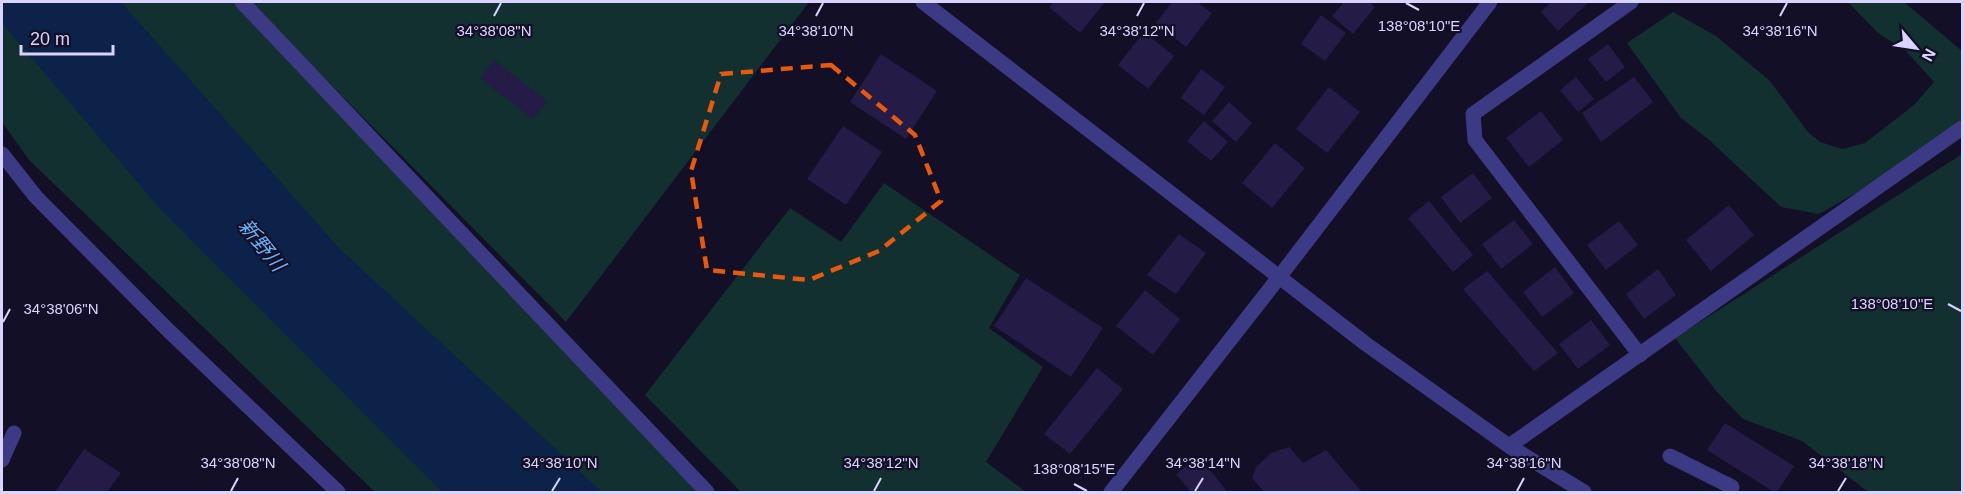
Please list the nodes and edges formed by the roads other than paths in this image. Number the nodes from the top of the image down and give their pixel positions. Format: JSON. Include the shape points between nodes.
{"nodes":[{"id":1,"x":242,"y":2,"type":"edge"},
{"id":2,"x":923,"y":2,"type":"edge"},
{"id":3,"x":1490,"y":2,"type":"edge"},
{"id":4,"x":1631,"y":2,"type":"edge"},
{"id":5,"x":1962,"y":128,"type":"edge"},
{"id":6,"x":2,"y":154,"type":"edge"},
{"id":7,"x":1280,"y":276,"type":"junction"},
{"id":8,"x":1640,"y":355,"type":"junction"},
{"id":9,"x":14,"y":433,"type":"dead end"},
{"id":10,"x":1509,"y":446,"type":"junction"},
{"id":11,"x":1670,"y":456,"type":"dead end"},
{"id":12,"x":2,"y":460,"type":"edge"},
{"id":13,"x":1734,"y":490,"type":"edge"},
{"id":14,"x":338,"y":492,"type":"edge"},
{"id":15,"x":707,"y":492,"type":"edge"},
{"id":16,"x":1111,"y":492,"type":"edge"},
{"id":17,"x":1584,"y":492,"type":"edge"}],
"edges":[{"from":1,"to":15,"type":"street"},
{"from":2,"to":7,"type":"street"},
{"from":3,"to":7,"type":"street"},
{"from":4,"to":8,"type":"street","via":[[1473,114],[1475,140]]},
{"from":5,"to":8,"type":"street"},
{"from":6,"to":14,"type":"street","via":[[36,197],[169,331]]},
{"from":7,"to":10,"type":"street","via":[[1366,344]]},
{"from":7,"to":16,"type":"street"},
{"from":8,"to":10,"type":"street"},
{"from":9,"to":12,"type":"street"},
{"from":10,"to":17,"type":"street"},
{"from":11,"to":13,"type":"street"}]}
